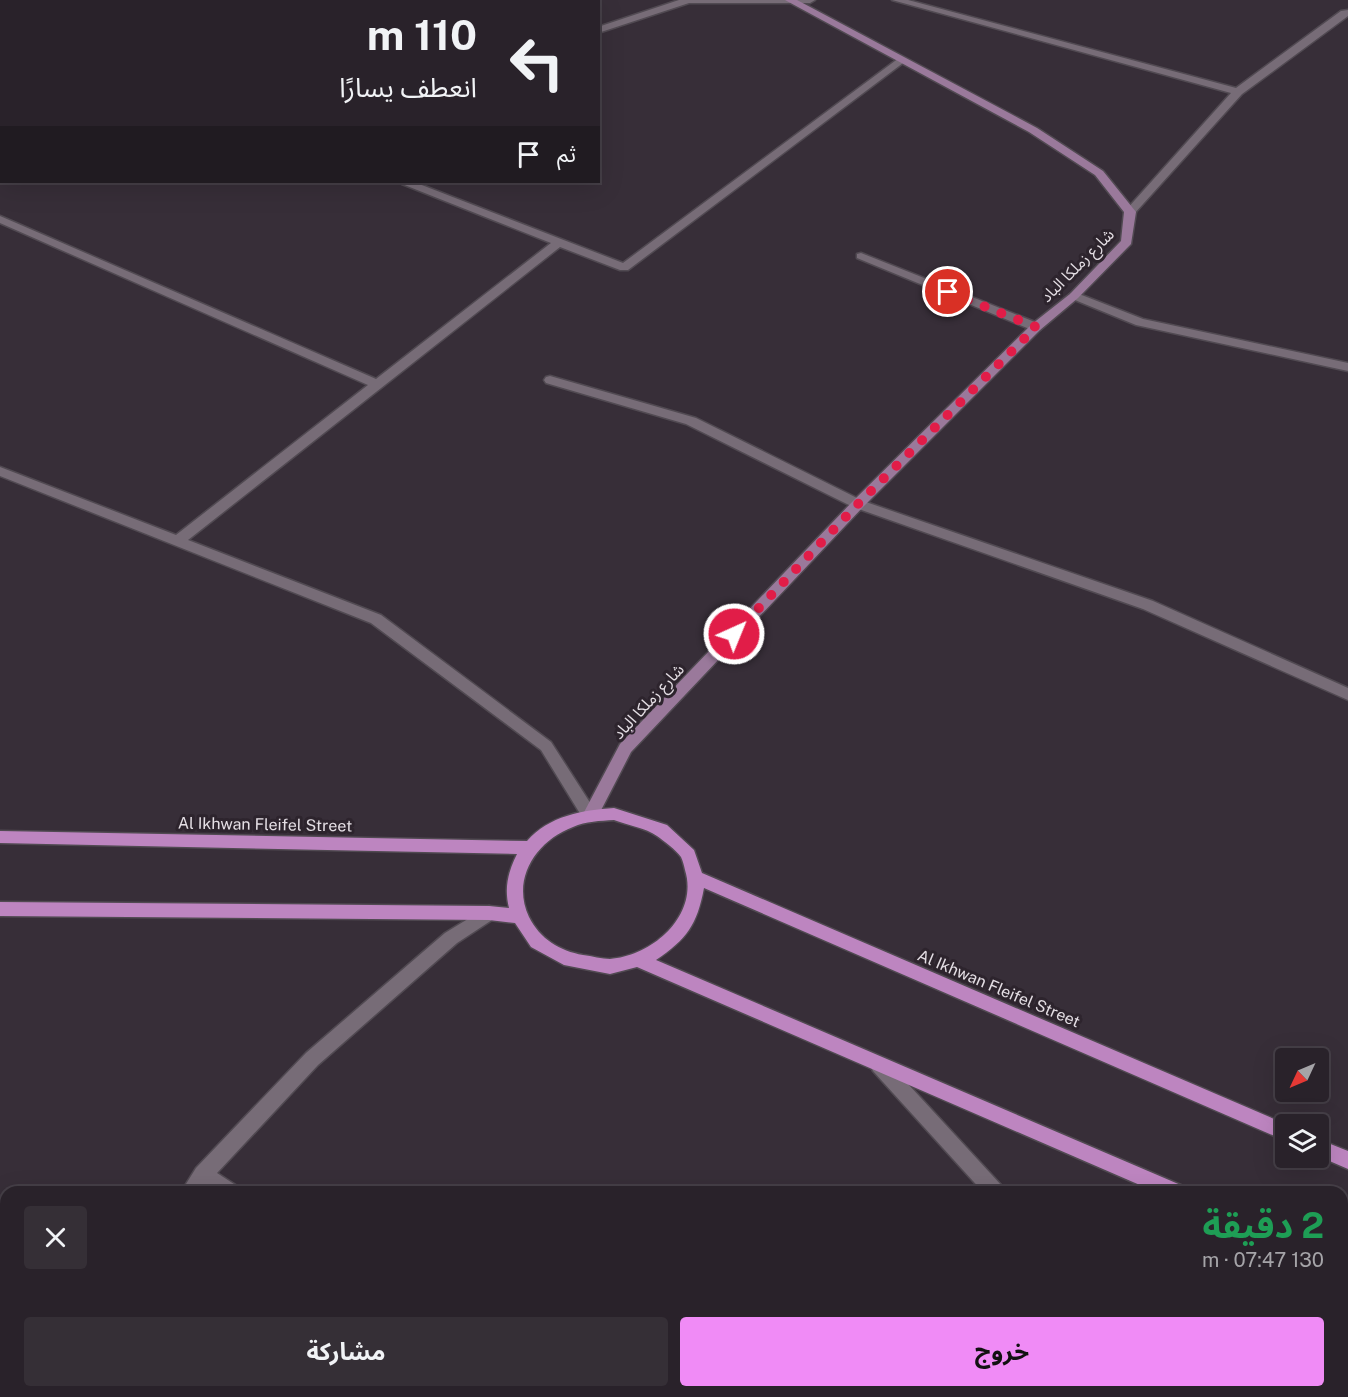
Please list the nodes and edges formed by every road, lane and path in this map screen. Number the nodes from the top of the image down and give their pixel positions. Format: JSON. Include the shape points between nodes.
{"nodes":[{"id":1,"x":688,"y":0,"type":"edge"},
{"id":2,"x":810,"y":0,"type":"edge"},
{"id":3,"x":897,"y":0,"type":"edge"},
{"id":4,"x":791,"y":1,"type":"edge"},
{"id":5,"x":1348,"y":13,"type":"edge"},
{"id":6,"x":600,"y":29,"type":"edge"},
{"id":7,"x":902,"y":60,"type":"junction"},
{"id":8,"x":1238,"y":92,"type":"junction"},
{"id":9,"x":409,"y":183,"type":"edge"},
{"id":10,"x":1130,"y":212,"type":"junction"},
{"id":11,"x":0,"y":219,"type":"edge"},
{"id":12,"x":559,"y":242,"type":"junction"},
{"id":13,"x":861,"y":256,"type":"dead end"},
{"id":14,"x":1074,"y":296,"type":"junction"},
{"id":15,"x":1036,"y":327,"type":"junction"},
{"id":16,"x":1348,"y":367,"type":"edge"},
{"id":17,"x":550,"y":380,"type":"dead end"},
{"id":18,"x":377,"y":384,"type":"junction"},
{"id":19,"x":0,"y":471,"type":"edge"},
{"id":20,"x":858,"y":504,"type":"junction"},
{"id":21,"x":177,"y":541,"type":"junction"},
{"id":22,"x":1348,"y":693,"type":"edge"},
{"id":23,"x":590,"y":816,"type":"junction"},
{"id":24,"x":0,"y":837,"type":"edge"},
{"id":25,"x":530,"y":848,"type":"junction"},
{"id":26,"x":697,"y":878,"type":"junction"},
{"id":27,"x":0,"y":909,"type":"edge"},
{"id":28,"x":489,"y":912,"type":"junction"},
{"id":29,"x":518,"y":916,"type":"junction"},
{"id":30,"x":639,"y":960,"type":"junction"},
{"id":31,"x":879,"y":1065,"type":"junction"},
{"id":32,"x":1275,"y":1128,"type":"edge"},
{"id":33,"x":1329,"y":1152,"type":"edge"},
{"id":34,"x":1348,"y":1160,"type":"edge"},
{"id":35,"x":203,"y":1174,"type":"junction"},
{"id":36,"x":194,"y":1186,"type":"edge"},
{"id":37,"x":221,"y":1186,"type":"edge"},
{"id":38,"x":989,"y":1186,"type":"edge"},
{"id":39,"x":1162,"y":1186,"type":"edge"}],
"edges":[{"from":1,"to":4,"type":"street"},
{"from":1,"to":6,"type":"street"},
{"from":2,"to":4,"type":"street"},
{"from":3,"to":8,"type":"street"},
{"from":4,"to":7,"type":"street"},
{"from":5,"to":8,"type":"street"},
{"from":7,"to":10,"type":"street","via":[[1033,130],[1099,173]]},
{"from":7,"to":12,"type":"street","via":[[624,267]]},
{"from":8,"to":10,"type":"street"},
{"from":9,"to":12,"type":"street"},
{"from":10,"to":14,"type":"street","name":"شارع زملكا الباد","via":[[1127,242]]},
{"from":11,"to":18,"type":"street"},
{"from":12,"to":18,"type":"street"},
{"from":13,"to":15,"type":"street"},
{"from":14,"to":15,"type":"street","name":"شارع زملكا الباد"},
{"from":14,"to":16,"type":"street","via":[[1140,322]]},
{"from":15,"to":20,"type":"street","name":"شارع زملكا الباد"},
{"from":17,"to":20,"type":"street","via":[[691,421]]},
{"from":18,"to":21,"type":"street"},
{"from":19,"to":21,"type":"street"},
{"from":20,"to":22,"type":"street","via":[[1148,604]]},
{"from":20,"to":23,"type":"street","name":"شارع زملكا الباد","via":[[625,748]]},
{"from":21,"to":23,"type":"street","via":[[375,620],[546,746]]},
{"from":23,"to":25,"type":"main road","via":[[546,833]]},
{"from":23,"to":26,"type":"main road","via":[[614,814],[660,828],[678,841],[691,859]]},
{"from":24,"to":25,"type":"main road","name":"Al Ikhwan Fleifel Street"},
{"from":25,"to":29,"type":"main road","via":[[517,870],[513,893]]},
{"from":26,"to":30,"type":"main road","via":[[697,903],[685,926],[666,946]]},
{"from":26,"to":32,"type":"main road","name":"Al Ikhwan Fleifel Street"},
{"from":27,"to":28,"type":"main road"},
{"from":28,"to":29,"type":"main road"},
{"from":28,"to":35,"type":"street","via":[[451,938],[312,1059]]},
{"from":29,"to":30,"type":"main road","via":[[531,937],[553,953],[580,963],[610,965]]},
{"from":30,"to":31,"type":"main road"},
{"from":31,"to":38,"type":"street"},
{"from":31,"to":39,"type":"main road"},
{"from":33,"to":34,"type":"main road"},
{"from":35,"to":36,"type":"street"},
{"from":35,"to":37,"type":"street"}]}
